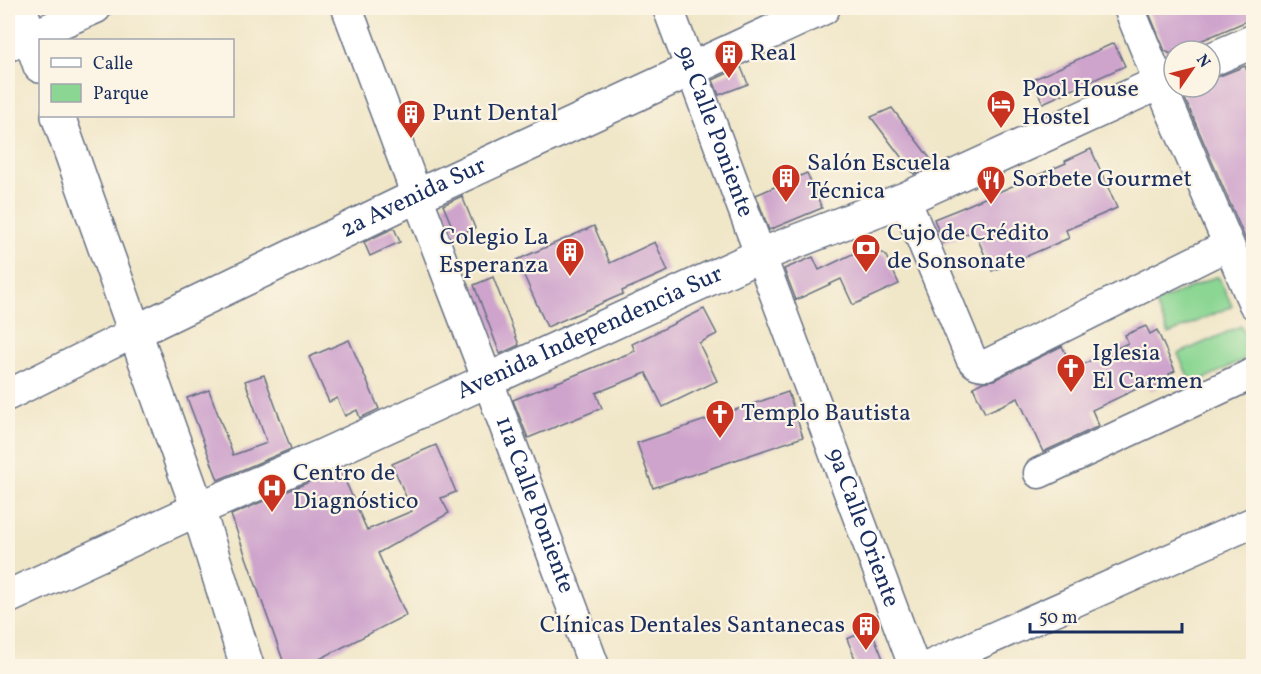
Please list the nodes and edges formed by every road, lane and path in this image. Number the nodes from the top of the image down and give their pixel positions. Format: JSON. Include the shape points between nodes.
{"nodes":[{"id":1,"x":96,"y":8,"type":"edge"},
{"id":2,"x":347,"y":8,"type":"edge"},
{"id":3,"x":668,"y":8,"type":"edge"},
{"id":4,"x":824,"y":8,"type":"edge"},
{"id":5,"x":1129,"y":8,"type":"edge"},
{"id":6,"x":24,"y":39,"type":"edge"},
{"id":7,"x":1254,"y":41,"type":"edge"},
{"id":8,"x":1222,"y":55,"type":"edge"},
{"id":9,"x":690,"y":69,"type":"junction"},
{"id":10,"x":1162,"y":70,"type":"edge"},
{"id":11,"x":1162,"y":81,"type":"edge"},
{"id":12,"x":1174,"y":99,"type":"edge"},
{"id":13,"x":58,"y":117,"type":"edge"},
{"id":14,"x":417,"y":196,"type":"junction"},
{"id":15,"x":905,"y":199,"type":"junction"},
{"id":16,"x":1228,"y":246,"type":"junction"},
{"id":17,"x":761,"y":255,"type":"junction"},
{"id":18,"x":1254,"y":304,"type":"edge"},
{"id":19,"x":135,"y":332,"type":"junction"},
{"id":20,"x":1254,"y":373,"type":"edge"},
{"id":21,"x":488,"y":381,"type":"junction"},
{"id":22,"x":8,"y":395,"type":"edge"},
{"id":23,"x":1039,"y":473,"type":"dead end"},
{"id":24,"x":198,"y":509,"type":"junction"},
{"id":25,"x":1254,"y":522,"type":"edge"},
{"id":26,"x":8,"y":597,"type":"edge"},
{"id":27,"x":247,"y":666,"type":"edge"},
{"id":28,"x":594,"y":666,"type":"edge"},
{"id":29,"x":914,"y":666,"type":"edge"},
{"id":30,"x":929,"y":666,"type":"edge"}],
"edges":[{"from":1,"to":6,"type":"street"},
{"from":2,"to":14,"type":"street","name":"11a Calle Poniente"},
{"from":3,"to":9,"type":"street","name":"9a Calle Poniente"},
{"from":4,"to":9,"type":"main road","name":"2a Avenida Sur"},
{"from":5,"to":10,"type":"street"},
{"from":7,"to":8,"type":"main road"},
{"from":9,"to":14,"type":"main road","name":"2a Avenida Sur"},
{"from":9,"to":17,"type":"street","name":"9a Calle Poniente"},
{"from":11,"to":15,"type":"main road","name":"Avenida Independencia Sur"},
{"from":12,"to":16,"type":"street"},
{"from":13,"to":19,"type":"main road"},
{"from":14,"to":19,"type":"main road","name":"2a Avenida Sur"},
{"from":14,"to":21,"type":"street","name":"11a Calle Poniente"},
{"from":15,"to":16,"type":"street","via":[[971,358],[980,365]]},
{"from":15,"to":17,"type":"main road","name":"Avenida Independencia Sur"},
{"from":16,"to":18,"type":"street"},
{"from":17,"to":21,"type":"main road","name":"Avenida Independencia Sur"},
{"from":17,"to":29,"type":"street","name":"9a Calle Oriente"},
{"from":19,"to":22,"type":"street","name":"2a Avenida Sur"},
{"from":19,"to":24,"type":"main road"},
{"from":20,"to":23,"type":"street"},
{"from":21,"to":24,"type":"main road","name":"Avenida Independencia Sur"},
{"from":21,"to":28,"type":"street","name":"11a Calle Poniente"},
{"from":24,"to":26,"type":"main road","name":"Avenida Independencia Sur"},
{"from":24,"to":27,"type":"main road"},
{"from":25,"to":30,"type":"street"}]}
